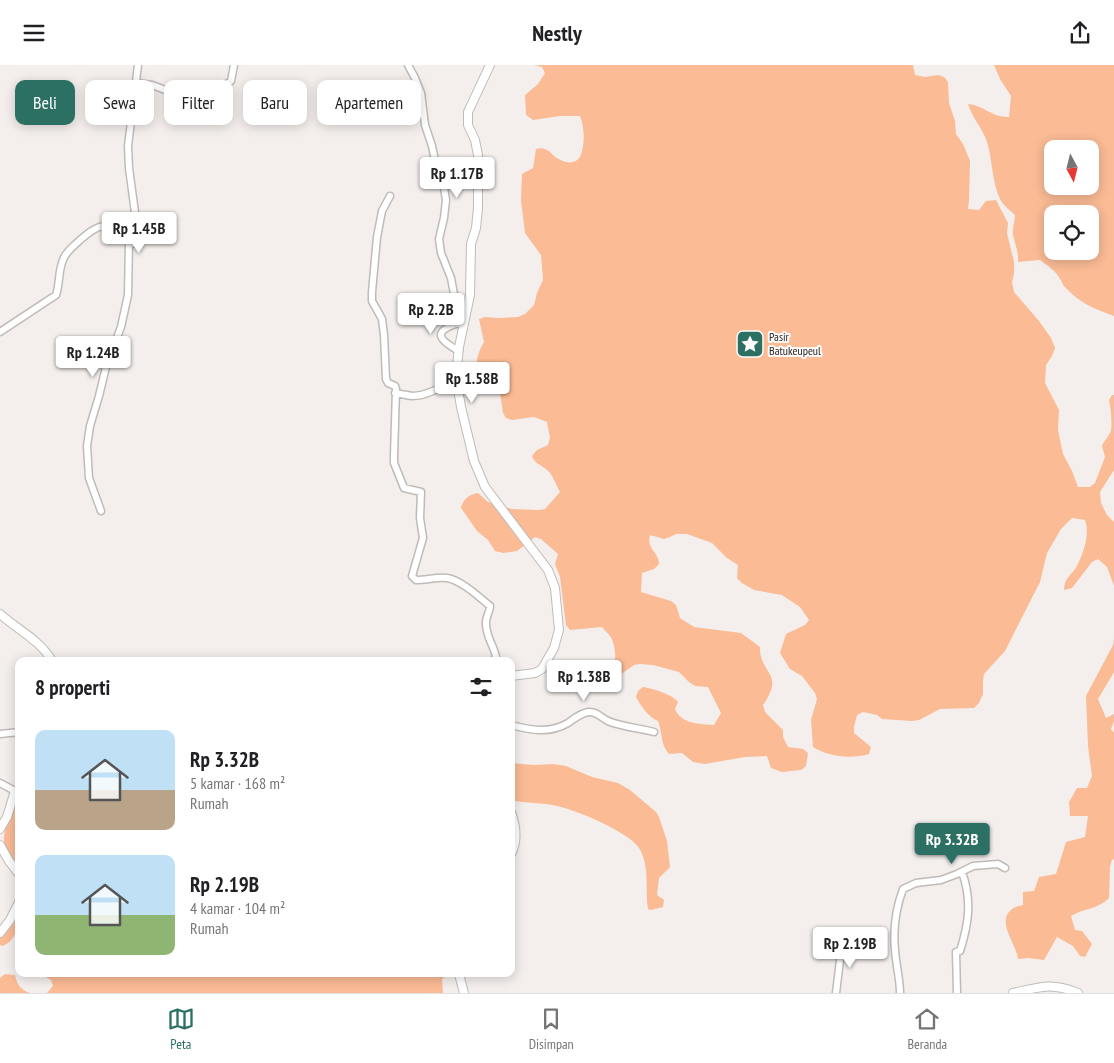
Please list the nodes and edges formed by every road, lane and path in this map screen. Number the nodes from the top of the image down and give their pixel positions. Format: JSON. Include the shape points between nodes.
{"nodes":[{"id":1,"x":138,"y":65,"type":"edge"},
{"id":2,"x":234,"y":65,"type":"edge"},
{"id":3,"x":408,"y":65,"type":"edge"},
{"id":4,"x":490,"y":65,"type":"edge"},
{"id":5,"x":137,"y":80,"type":"edge"},
{"id":6,"x":154,"y":86,"type":"edge"},
{"id":7,"x":130,"y":125,"type":"edge"},
{"id":8,"x":390,"y":196,"type":"dead end"},
{"id":9,"x":129,"y":242,"type":"junction"},
{"id":10,"x":461,"y":326,"type":"junction"},
{"id":11,"x":0,"y":333,"type":"edge"},
{"id":12,"x":459,"y":351,"type":"junction"},
{"id":13,"x":456,"y":377,"type":"junction"},
{"id":14,"x":396,"y":393,"type":"junction"},
{"id":15,"x":101,"y":511,"type":"dead end"},
{"id":16,"x":0,"y":614,"type":"edge"},
{"id":17,"x":50,"y":657,"type":"edge"},
{"id":18,"x":496,"y":657,"type":"edge"},
{"id":19,"x":515,"y":675,"type":"edge"},
{"id":20,"x":515,"y":726,"type":"edge"},
{"id":21,"x":15,"y":732,"type":"edge"},
{"id":22,"x":654,"y":732,"type":"dead end"},
{"id":23,"x":0,"y":734,"type":"edge"},
{"id":24,"x":0,"y":783,"type":"edge"},
{"id":25,"x":15,"y":790,"type":"edge"},
{"id":26,"x":15,"y":796,"type":"edge"},
{"id":27,"x":515,"y":826,"type":"edge"},
{"id":28,"x":0,"y":829,"type":"edge"},
{"id":29,"x":515,"y":843,"type":"edge"},
{"id":30,"x":0,"y":845,"type":"edge"},
{"id":31,"x":1005,"y":868,"type":"dead end"},
{"id":32,"x":15,"y":869,"type":"edge"},
{"id":33,"x":962,"y":872,"type":"junction"},
{"id":34,"x":15,"y":910,"type":"edge"},
{"id":35,"x":0,"y":933,"type":"edge"},
{"id":36,"x":849,"y":940,"type":"dead end"},
{"id":37,"x":460,"y":977,"type":"edge"},
{"id":38,"x":464,"y":993,"type":"edge"},
{"id":39,"x":836,"y":993,"type":"edge"},
{"id":40,"x":900,"y":993,"type":"edge"},
{"id":41,"x":957,"y":993,"type":"edge"},
{"id":42,"x":1014,"y":993,"type":"edge"},
{"id":43,"x":1078,"y":993,"type":"edge"}],
"edges":[{"from":1,"to":5,"type":"street"},
{"from":2,"to":6,"type":"street","via":[[231,81],[225,85],[201,85],[176,91]]},
{"from":3,"to":10,"type":"street","via":[[421,93],[425,125],[443,183],[446,201],[439,239],[441,253],[452,278],[454,309]]},
{"from":4,"to":10,"type":"street","via":[[468,113],[468,125],[478,155],[478,208],[470,244],[470,295]]},
{"from":7,"to":9,"type":"street","via":[[128,160],[138,240],[135,244]]},
{"from":8,"to":14,"type":"street","via":[[382,211],[377,237],[372,301],[382,319],[386,379],[395,386]]},
{"from":9,"to":11,"type":"street","via":[[110,227],[95,227],[65,255],[56,295]]},
{"from":9,"to":15,"type":"street","via":[[128,295],[90,425],[87,446],[89,478]]},
{"from":10,"to":12,"type":"street"},
{"from":10,"to":12,"type":"street","via":[[446,327],[442,333],[444,343]]},
{"from":12,"to":13,"type":"street"},
{"from":13,"to":14,"type":"street","via":[[426,393],[410,396]]},
{"from":13,"to":19,"type":"street","via":[[474,461],[485,487],[548,570],[555,588],[559,630],[554,648],[540,671]]},
{"from":14,"to":18,"type":"street","via":[[394,463],[404,488],[421,492],[423,538],[412,576],[416,580],[451,579],[483,599],[490,606],[486,622]]},
{"from":16,"to":17,"type":"street","via":[[23,630]]},
{"from":20,"to":22,"type":"street","via":[[546,730],[595,712],[607,721]]},
{"from":21,"to":23,"type":"street"},
{"from":24,"to":25,"type":"street"},
{"from":26,"to":28,"type":"street"},
{"from":27,"to":29,"type":"street"},
{"from":30,"to":32,"type":"street"},
{"from":31,"to":33,"type":"street","via":[[997,864],[973,866]]},
{"from":33,"to":40,"type":"street","via":[[903,889],[898,901],[894,950]]},
{"from":33,"to":41,"type":"street","via":[[969,919],[960,951],[956,951]]},
{"from":34,"to":35,"type":"street"},
{"from":36,"to":39,"type":"street","via":[[841,953]]},
{"from":37,"to":38,"type":"street"},
{"from":42,"to":43,"type":"street","via":[[1046,986]]}]}
